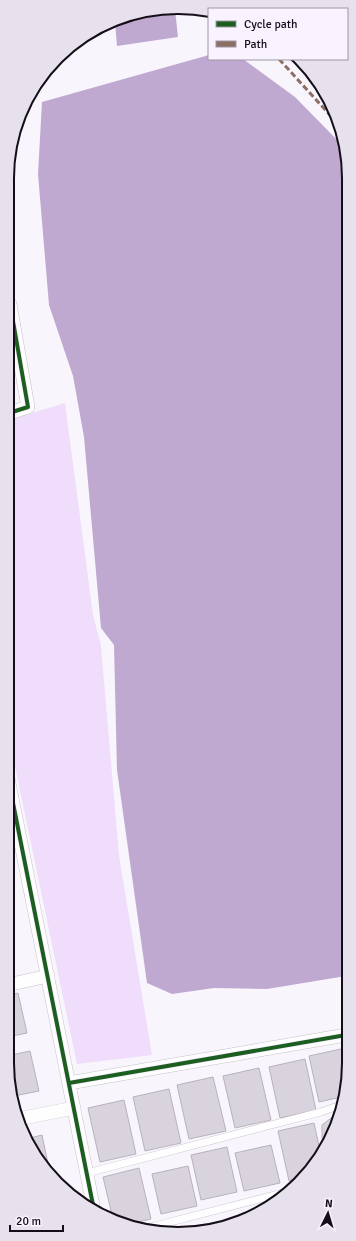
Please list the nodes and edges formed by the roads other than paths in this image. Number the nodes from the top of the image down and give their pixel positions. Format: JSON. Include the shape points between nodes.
{"nodes":[{"id":1,"x":14,"y":327,"type":"edge"},
{"id":2,"x":14,"y":411,"type":"edge"},
{"id":3,"x":14,"y":841,"type":"edge"},
{"id":4,"x":48,"y":976,"type":"junction"},
{"id":5,"x":14,"y":983,"type":"edge"},
{"id":6,"x":342,"y":1036,"type":"edge"},
{"id":7,"x":69,"y":1083,"type":"junction"},
{"id":8,"x":336,"y":1107,"type":"edge"},
{"id":9,"x":74,"y":1108,"type":"junction"},
{"id":10,"x":23,"y":1117,"type":"edge"},
{"id":11,"x":87,"y":1173,"type":"junction"},
{"id":12,"x":275,"y":1195,"type":"edge"},
{"id":13,"x":93,"y":1203,"type":"edge"},
{"id":14,"x":156,"y":1226,"type":"edge"}],
"edges":[{"from":1,"to":2,"type":"street","via":[[28,407]]},
{"from":3,"to":4,"type":"street"},
{"from":4,"to":5,"type":"street"},
{"from":4,"to":7,"type":"street"},
{"from":6,"to":7,"type":"street"},
{"from":7,"to":9,"type":"street"},
{"from":8,"to":11,"type":"lane"},
{"from":9,"to":10,"type":"street"},
{"from":9,"to":11,"type":"street"},
{"from":11,"to":13,"type":"street"},
{"from":12,"to":14,"type":"lane"}]}
